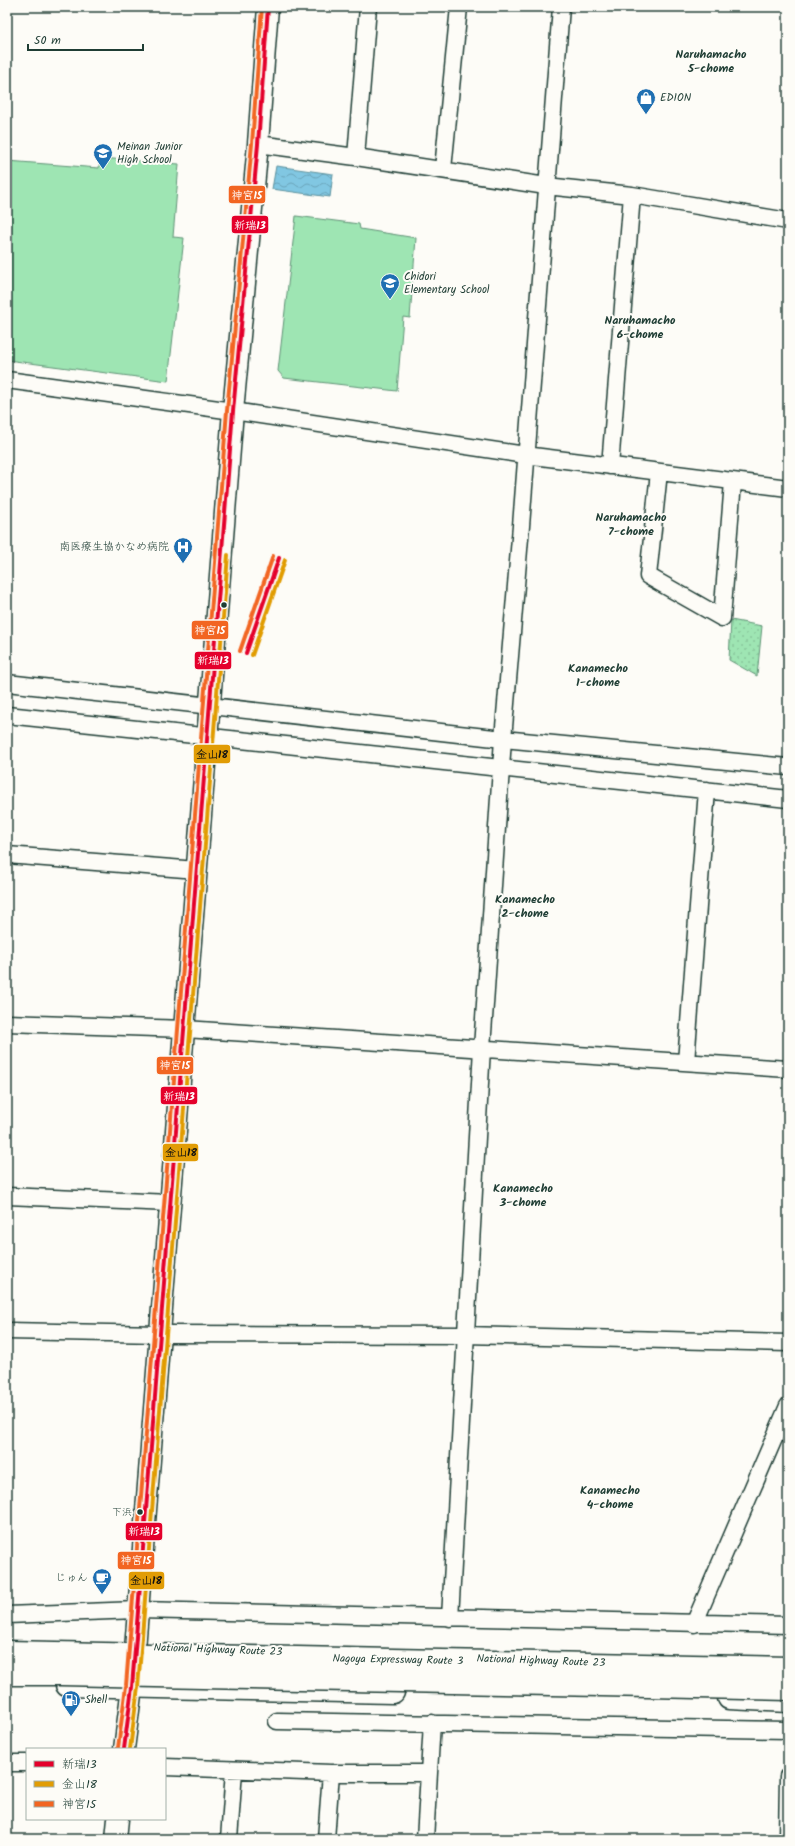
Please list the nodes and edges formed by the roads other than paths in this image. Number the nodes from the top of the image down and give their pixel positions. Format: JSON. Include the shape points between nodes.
{"nodes":[{"id":1,"x":268,"y":7,"type":"edge"},
{"id":2,"x":368,"y":7,"type":"edge"},
{"id":3,"x":459,"y":7,"type":"edge"},
{"id":4,"x":561,"y":7,"type":"edge"},
{"id":5,"x":258,"y":144,"type":"junction"},
{"id":6,"x":356,"y":157,"type":"junction"},
{"id":7,"x":443,"y":169,"type":"junction"},
{"id":8,"x":546,"y":186,"type":"junction"},
{"id":9,"x":632,"y":195,"type":"junction"},
{"id":10,"x":788,"y":221,"type":"edge"},
{"id":11,"x":7,"y":380,"type":"edge"},
{"id":12,"x":233,"y":411,"type":"junction"},
{"id":13,"x":525,"y":455,"type":"junction"},
{"id":14,"x":610,"y":466,"type":"junction"},
{"id":15,"x":659,"y":472,"type":"junction"},
{"id":16,"x":733,"y":482,"type":"junction"},
{"id":17,"x":788,"y":488,"type":"edge"},
{"id":18,"x":7,"y":683,"type":"edge"},
{"id":19,"x":211,"y":706,"type":"junction"},
{"id":20,"x":7,"y":715,"type":"edge"},
{"id":21,"x":208,"y":738,"type":"junction"},
{"id":22,"x":502,"y":739,"type":"junction"},
{"id":23,"x":788,"y":767,"type":"edge"},
{"id":24,"x":501,"y":768,"type":"junction"},
{"id":25,"x":706,"y":790,"type":"junction"},
{"id":26,"x":788,"y":799,"type":"edge"},
{"id":27,"x":7,"y":856,"type":"edge"},
{"id":28,"x":196,"y":870,"type":"junction"},
{"id":29,"x":7,"y":1023,"type":"edge"},
{"id":30,"x":185,"y":1029,"type":"junction"},
{"id":31,"x":482,"y":1048,"type":"junction"},
{"id":32,"x":686,"y":1062,"type":"junction"},
{"id":33,"x":788,"y":1069,"type":"edge"},
{"id":34,"x":7,"y":1196,"type":"edge"},
{"id":35,"x":170,"y":1203,"type":"junction"},
{"id":36,"x":7,"y":1331,"type":"edge"},
{"id":37,"x":160,"y":1334,"type":"junction"},
{"id":38,"x":465,"y":1335,"type":"junction"},
{"id":39,"x":788,"y":1343,"type":"edge"},
{"id":40,"x":788,"y":1406,"type":"edge"},
{"id":41,"x":137,"y":1610,"type":"junction"},
{"id":42,"x":7,"y":1615,"type":"edge"},
{"id":43,"x":450,"y":1618,"type":"junction"},
{"id":44,"x":694,"y":1624,"type":"junction"},
{"id":45,"x":788,"y":1625,"type":"edge"},
{"id":46,"x":7,"y":1648,"type":"edge"},
{"id":47,"x":135,"y":1648,"type":"junction"},
{"id":48,"x":7,"y":1652,"type":"edge"},
{"id":49,"x":788,"y":1668,"type":"edge"},
{"id":50,"x":7,"y":1674,"type":"edge"},
{"id":51,"x":7,"y":1684,"type":"edge"},
{"id":52,"x":132,"y":1687,"type":"junction"},
{"id":53,"x":788,"y":1689,"type":"edge"},
{"id":54,"x":788,"y":1701,"type":"edge"},
{"id":55,"x":277,"y":1720,"type":"dead end"},
{"id":56,"x":432,"y":1723,"type":"junction"},
{"id":57,"x":788,"y":1730,"type":"edge"},
{"id":58,"x":124,"y":1748,"type":"edge"},
{"id":59,"x":7,"y":1762,"type":"edge"},
{"id":60,"x":26,"y":1763,"type":"edge"},
{"id":61,"x":166,"y":1767,"type":"edge"},
{"id":62,"x":234,"y":1771,"type":"junction"},
{"id":63,"x":331,"y":1773,"type":"junction"},
{"id":64,"x":429,"y":1773,"type":"junction"},
{"id":65,"x":788,"y":1776,"type":"edge"},
{"id":66,"x":118,"y":1820,"type":"edge"},
{"id":67,"x":116,"y":1839,"type":"edge"},
{"id":68,"x":229,"y":1839,"type":"edge"},
{"id":69,"x":326,"y":1839,"type":"edge"},
{"id":70,"x":424,"y":1839,"type":"edge"},
{"id":71,"x":787,"y":1839,"type":"edge"}],
"edges":[{"from":1,"to":5,"type":"street"},
{"from":2,"to":6,"type":"street"},
{"from":3,"to":7,"type":"street"},
{"from":4,"to":8,"type":"street"},
{"from":5,"to":6,"type":"street"},
{"from":5,"to":12,"type":"street"},
{"from":6,"to":7,"type":"street"},
{"from":7,"to":8,"type":"street"},
{"from":8,"to":9,"type":"street"},
{"from":8,"to":13,"type":"street"},
{"from":9,"to":10,"type":"street"},
{"from":9,"to":14,"type":"street"},
{"from":11,"to":12,"type":"street"},
{"from":12,"to":13,"type":"street"},
{"from":12,"to":19,"type":"street"},
{"from":13,"to":14,"type":"street"},
{"from":13,"to":22,"type":"street"},
{"from":14,"to":15,"type":"street"},
{"from":15,"to":16,"type":"street"},
{"from":15,"to":16,"type":"street","via":[[648,576],[722,618]]},
{"from":16,"to":17,"type":"street"},
{"from":18,"to":19,"type":"street"},
{"from":19,"to":21,"type":"street"},
{"from":19,"to":22,"type":"street"},
{"from":20,"to":21,"type":"street"},
{"from":21,"to":24,"type":"street"},
{"from":21,"to":28,"type":"street"},
{"from":22,"to":23,"type":"street"},
{"from":22,"to":24,"type":"street"},
{"from":24,"to":25,"type":"street"},
{"from":24,"to":31,"type":"street"},
{"from":25,"to":26,"type":"street"},
{"from":25,"to":32,"type":"street"},
{"from":27,"to":28,"type":"street"},
{"from":28,"to":30,"type":"street"},
{"from":29,"to":30,"type":"street"},
{"from":30,"to":31,"type":"street"},
{"from":30,"to":35,"type":"street"},
{"from":31,"to":32,"type":"street"},
{"from":31,"to":38,"type":"street"},
{"from":32,"to":33,"type":"street"},
{"from":34,"to":35,"type":"street"},
{"from":35,"to":37,"type":"street"},
{"from":36,"to":37,"type":"street"},
{"from":37,"to":38,"type":"street"},
{"from":37,"to":41,"type":"street"},
{"from":38,"to":39,"type":"street"},
{"from":38,"to":43,"type":"street"},
{"from":40,"to":44,"type":"street"},
{"from":41,"to":42,"type":"street"},
{"from":41,"to":43,"type":"street"},
{"from":41,"to":47,"type":"street"},
{"from":43,"to":44,"type":"street"},
{"from":44,"to":45,"type":"street"},
{"from":46,"to":47,"type":"highway","name":"National Highway Route 23"},
{"from":47,"to":49,"type":"highway","name":"National Highway Route 23"},
{"from":47,"to":52,"type":"street"},
{"from":48,"to":49,"type":"highway","name":"Nagoya Expressway Route 3","bridge":true},
{"from":50,"to":53,"type":"highway","name":"Nagoya Expressway Route 3","bridge":true},
{"from":51,"to":52,"type":"highway"},
{"from":52,"to":54,"type":"highway"},
{"from":52,"to":58,"type":"street"},
{"from":55,"to":56,"type":"street"},
{"from":56,"to":57,"type":"street"},
{"from":56,"to":64,"type":"street"},
{"from":59,"to":60,"type":"street"},
{"from":61,"to":62,"type":"street"},
{"from":62,"to":63,"type":"street"},
{"from":62,"to":68,"type":"street"},
{"from":63,"to":64,"type":"street"},
{"from":63,"to":69,"type":"street"},
{"from":64,"to":70,"type":"street"},
{"from":65,"to":71,"type":"street"},
{"from":66,"to":67,"type":"street"}]}
